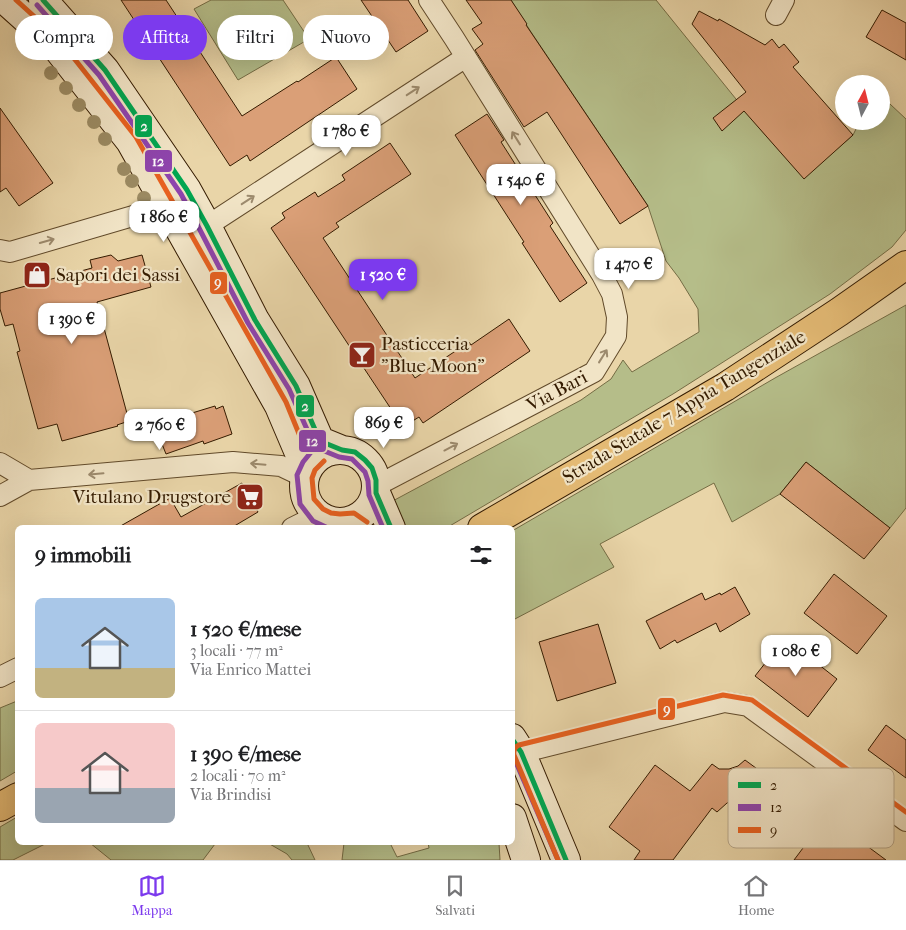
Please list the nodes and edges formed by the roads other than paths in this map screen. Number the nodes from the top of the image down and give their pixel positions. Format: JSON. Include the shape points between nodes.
{"nodes":[{"id":1,"x":5,"y":0,"type":"edge"},
{"id":2,"x":43,"y":0,"type":"edge"},
{"id":3,"x":429,"y":0,"type":"edge"},
{"id":4,"x":466,"y":57,"type":"junction"},
{"id":5,"x":167,"y":206,"type":"junction"},
{"id":6,"x":207,"y":226,"type":"junction"},
{"id":7,"x":0,"y":250,"type":"edge"},
{"id":8,"x":906,"y":265,"type":"edge"},
{"id":9,"x":322,"y":461,"type":"junction"},
{"id":10,"x":0,"y":463,"type":"edge"},
{"id":11,"x":29,"y":480,"type":"junction"},
{"id":12,"x":376,"y":489,"type":"junction"},
{"id":13,"x":0,"y":496,"type":"edge"},
{"id":14,"x":318,"y":515,"type":"junction"},
{"id":15,"x":373,"y":524,"type":"edge"},
{"id":16,"x":298,"y":525,"type":"edge"},
{"id":17,"x":487,"y":525,"type":"edge"},
{"id":18,"x":15,"y":670,"type":"edge"},
{"id":19,"x":0,"y":678,"type":"edge"},
{"id":20,"x":515,"y":748,"type":"edge"},
{"id":21,"x":834,"y":768,"type":"edge"},
{"id":22,"x":15,"y":799,"type":"edge"},
{"id":23,"x":0,"y":807,"type":"edge"},
{"id":24,"x":894,"y":811,"type":"edge"},
{"id":25,"x":906,"y":820,"type":"edge"},
{"id":26,"x":515,"y":827,"type":"edge"},
{"id":27,"x":526,"y":860,"type":"edge"},
{"id":28,"x":566,"y":860,"type":"edge"}],
"edges":[{"from":1,"to":5,"type":"street","via":[[53,43],[93,93],[130,141]]},
{"from":2,"to":6,"type":"street","via":[[105,70],[187,190]]},
{"from":3,"to":4,"type":"street","name":"Via Bari"},
{"from":6,"to":4,"type":"street","one_way":true},
{"from":12,"to":4,"type":"street","name":"Via Bari","one_way":true,"via":[[594,372],[616,336],[617,317],[612,294],[602,274]]},
{"from":7,"to":5,"type":"street","one_way":true,"via":[[10,252]]},
{"from":5,"to":9,"type":"street","via":[[279,406],[299,453]]},
{"from":6,"to":9,"type":"street","via":[[255,320],[296,386],[320,441]]},
{"from":8,"to":17,"type":"highway","name":"Strada Statale 7 Appia Tangenziale","via":[[725,387]]},
{"from":9,"to":11,"type":"street","one_way":true,"via":[[281,466],[233,462]]},
{"from":9,"to":12,"type":"street","via":[[347,450],[355,452],[372,468]]},
{"from":9,"to":14,"type":"street","via":[[307,502]]},
{"from":10,"to":11,"type":"street"},
{"from":11,"to":13,"type":"street"},
{"from":12,"to":15,"type":"street","via":[[370,506],[362,515]]},
{"from":14,"to":15,"type":"street","via":[[340,522]]},
{"from":14,"to":16,"type":"street"},
{"from":18,"to":19,"type":"street"},
{"from":20,"to":21,"type":"street","via":[[724,702],[748,706]]},
{"from":20,"to":28,"type":"street"},
{"from":22,"to":23,"type":"highway"},
{"from":24,"to":25,"type":"street"},
{"from":26,"to":27,"type":"street"}]}
